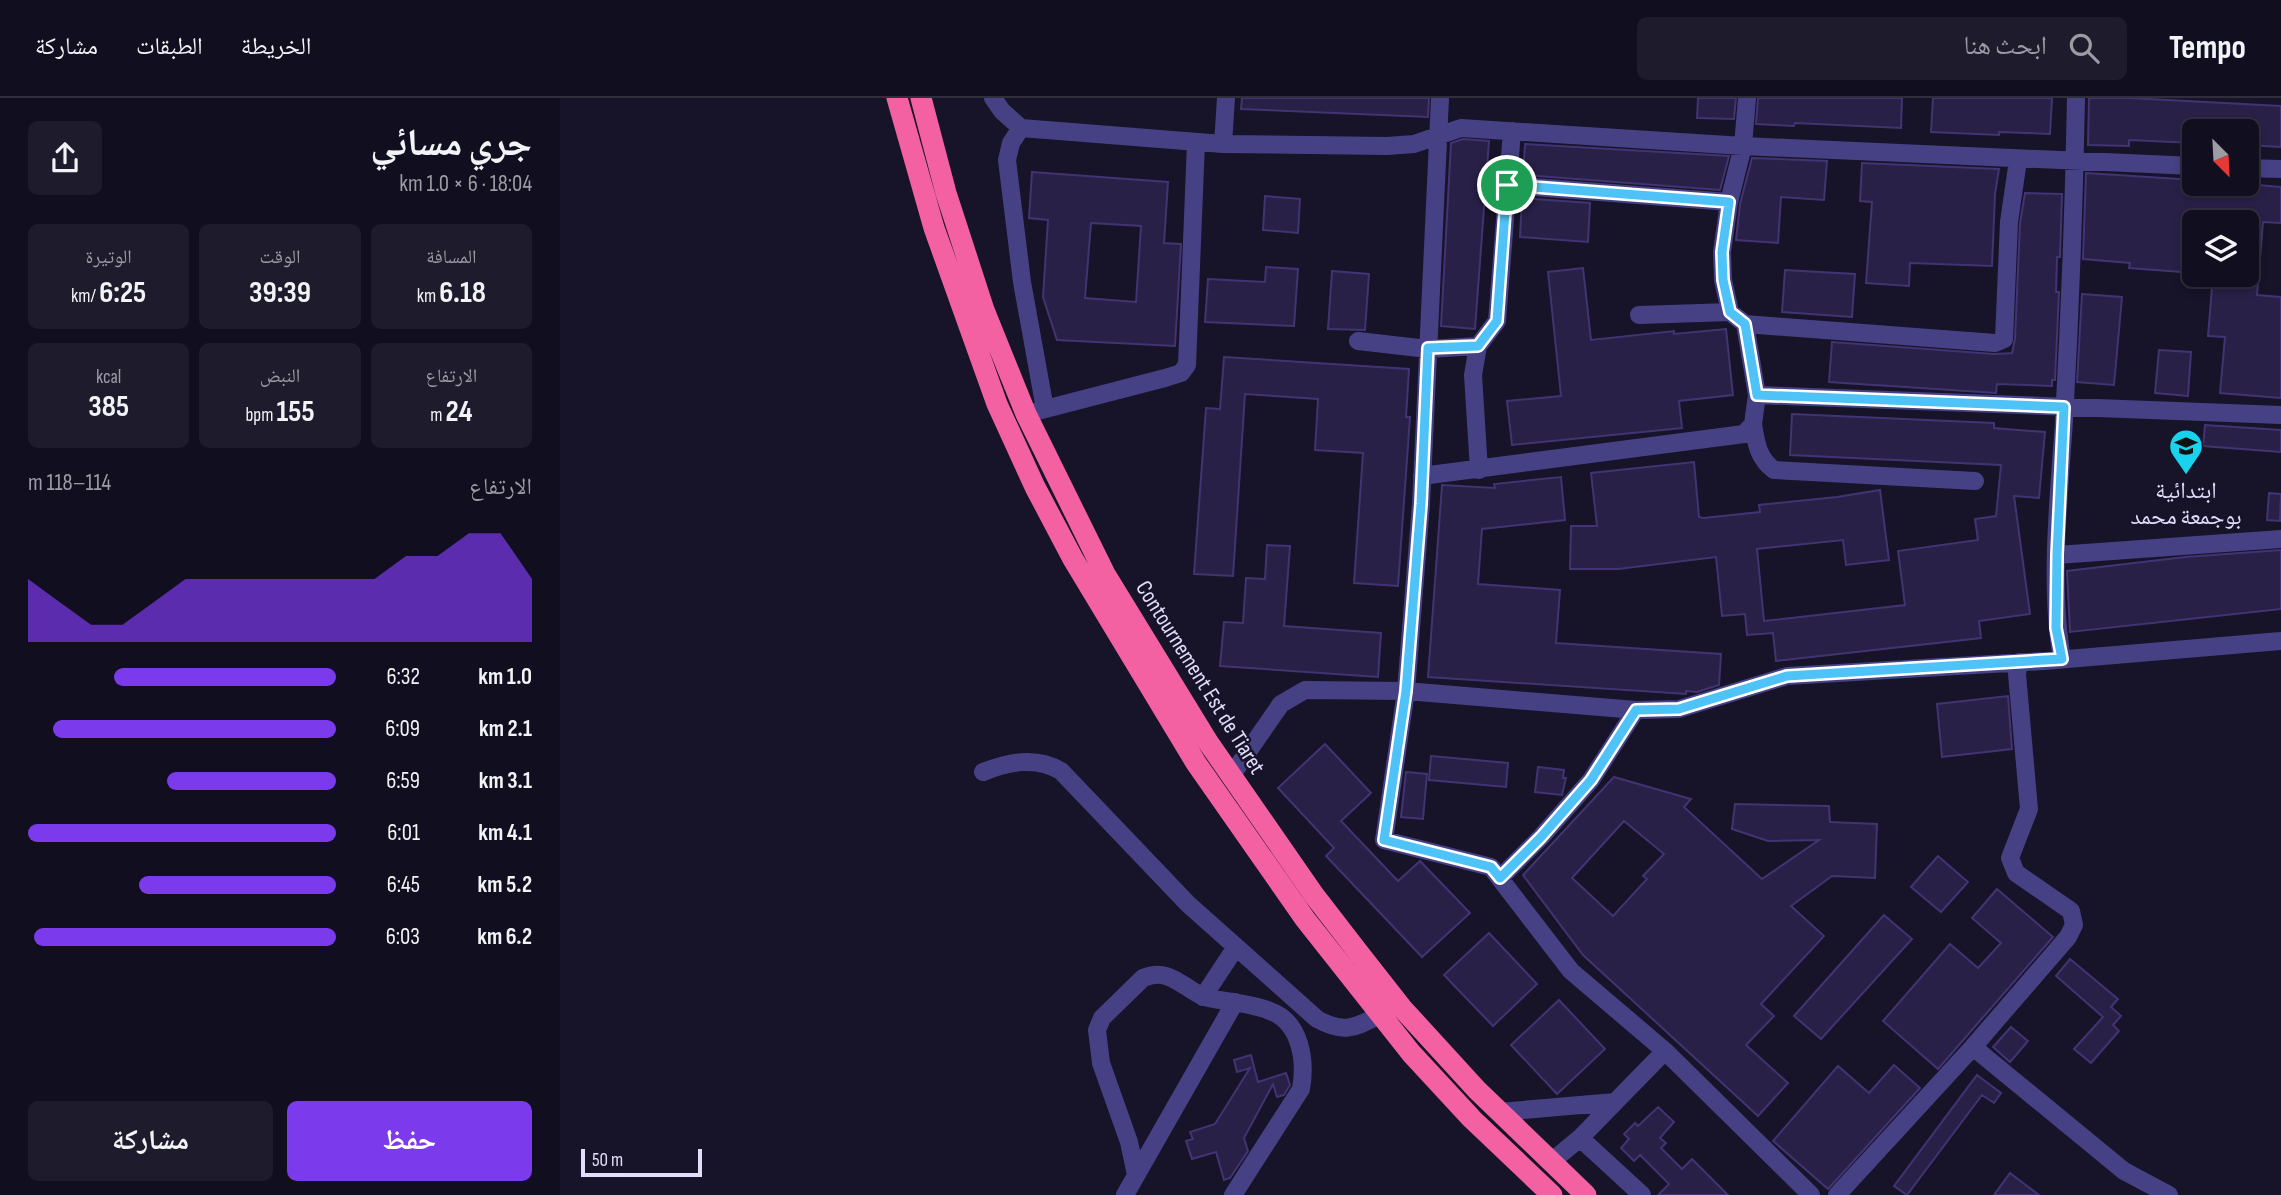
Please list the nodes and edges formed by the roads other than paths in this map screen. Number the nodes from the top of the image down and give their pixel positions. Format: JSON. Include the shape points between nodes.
{"nodes":[{"id":1,"x":897,"y":98,"type":"edge"},
{"id":2,"x":921,"y":98,"type":"edge"},
{"id":3,"x":993,"y":98,"type":"edge"},
{"id":4,"x":1226,"y":98,"type":"edge"},
{"id":5,"x":1440,"y":98,"type":"edge"},
{"id":6,"x":1747,"y":98,"type":"edge"},
{"id":7,"x":2076,"y":98,"type":"edge"},
{"id":8,"x":1021,"y":128,"type":"junction"},
{"id":9,"x":1512,"y":131,"type":"junction"},
{"id":10,"x":1439,"y":136,"type":"junction"},
{"id":11,"x":1196,"y":144,"type":"junction"},
{"id":12,"x":1223,"y":144,"type":"junction"},
{"id":13,"x":1742,"y":146,"type":"junction"},
{"id":14,"x":2018,"y":160,"type":"junction"},
{"id":15,"x":2075,"y":162,"type":"junction"},
{"id":16,"x":2182,"y":166,"type":"edge"},
{"id":17,"x":2259,"y":169,"type":"edge"},
{"id":18,"x":2281,"y":170,"type":"edge"},
{"id":19,"x":1507,"y":185,"type":"junction"},
{"id":20,"x":1729,"y":202,"type":"junction"},
{"id":21,"x":1730,"y":312,"type":"junction"},
{"id":22,"x":1639,"y":315,"type":"dead end"},
{"id":23,"x":1745,"y":324,"type":"junction"},
{"id":24,"x":1358,"y":341,"type":"dead end"},
{"id":25,"x":1478,"y":346,"type":"junction"},
{"id":26,"x":1428,"y":348,"type":"junction"},
{"id":27,"x":1757,"y":395,"type":"junction"},
{"id":28,"x":2064,"y":407,"type":"junction"},
{"id":29,"x":1036,"y":412,"type":"junction"},
{"id":30,"x":2281,"y":415,"type":"edge"},
{"id":31,"x":1753,"y":424,"type":"junction"},
{"id":32,"x":1479,"y":470,"type":"junction"},
{"id":33,"x":1422,"y":476,"type":"junction"},
{"id":34,"x":1975,"y":481,"type":"dead end"},
{"id":35,"x":2281,"y":539,"type":"edge"},
{"id":36,"x":2057,"y":555,"type":"junction"},
{"id":37,"x":2281,"y":641,"type":"edge"},
{"id":38,"x":2062,"y":659,"type":"junction"},
{"id":39,"x":2019,"y":662,"type":"junction"},
{"id":40,"x":1406,"y":691,"type":"junction"},
{"id":41,"x":1636,"y":710,"type":"junction"},
{"id":42,"x":983,"y":772,"type":"dead end"},
{"id":43,"x":1231,"y":776,"type":"junction"},
{"id":44,"x":1500,"y":878,"type":"junction"},
{"id":45,"x":1236,"y":947,"type":"junction"},
{"id":46,"x":1203,"y":997,"type":"junction"},
{"id":47,"x":1235,"y":1002,"type":"junction"},
{"id":48,"x":1380,"y":1015,"type":"junction"},
{"id":49,"x":1973,"y":1047,"type":"junction"},
{"id":50,"x":1665,"y":1051,"type":"junction"},
{"id":51,"x":1615,"y":1102,"type":"junction"},
{"id":52,"x":1499,"y":1112,"type":"junction"},
{"id":53,"x":1580,"y":1138,"type":"junction"},
{"id":54,"x":1551,"y":1163,"type":"junction"},
{"id":55,"x":1136,"y":1175,"type":"junction"},
{"id":56,"x":1125,"y":1195,"type":"edge"},
{"id":57,"x":1233,"y":1195,"type":"edge"},
{"id":58,"x":1552,"y":1195,"type":"edge"},
{"id":59,"x":1586,"y":1195,"type":"edge"},
{"id":60,"x":1642,"y":1195,"type":"edge"},
{"id":61,"x":1811,"y":1195,"type":"edge"},
{"id":62,"x":1837,"y":1195,"type":"edge"},
{"id":63,"x":2169,"y":1195,"type":"edge"}],
"edges":[{"from":1,"to":48,"type":"highway","name":"Contournement Est de Tiaret","via":[[934,228],[993,392],[1035,487],[1196,763],[1305,919]]},
{"from":2,"to":29,"type":"highway","name":"Contournement Est de Tiaret","via":[[984,310]]},
{"from":3,"to":8,"type":"street"},
{"from":4,"to":12,"type":"street"},
{"from":5,"to":10,"type":"street"},
{"from":6,"to":13,"type":"street"},
{"from":7,"to":15,"type":"street"},
{"from":8,"to":11,"type":"street"},
{"from":8,"to":29,"type":"street","via":[[1010,143],[1007,160]]},
{"from":9,"to":10,"type":"street","via":[[1461,128]]},
{"from":9,"to":13,"type":"street"},
{"from":9,"to":19,"type":"street"},
{"from":10,"to":12,"type":"street","via":[[1387,146]]},
{"from":10,"to":26,"type":"street"},
{"from":11,"to":12,"type":"street"},
{"from":11,"to":29,"type":"street","via":[[1187,365],[1181,373],[1165,378]]},
{"from":13,"to":14,"type":"street"},
{"from":13,"to":20,"type":"street"},
{"from":14,"to":15,"type":"street"},
{"from":14,"to":23,"type":"street","via":[[2009,222],[2004,339],[1995,343]]},
{"from":15,"to":16,"type":"street"},
{"from":15,"to":28,"type":"street"},
{"from":17,"to":18,"type":"street"},
{"from":19,"to":20,"type":"street"},
{"from":19,"to":25,"type":"street","via":[[1497,321]]},
{"from":20,"to":21,"type":"street","via":[[1722,252]]},
{"from":21,"to":22,"type":"street"},
{"from":21,"to":23,"type":"street"},
{"from":23,"to":27,"type":"street"},
{"from":24,"to":26,"type":"street"},
{"from":25,"to":26,"type":"street"},
{"from":25,"to":32,"type":"street","via":[[1473,375]]},
{"from":26,"to":33,"type":"street"},
{"from":27,"to":28,"type":"street"},
{"from":27,"to":31,"type":"street"},
{"from":28,"to":30,"type":"street"},
{"from":28,"to":36,"type":"street"},
{"from":29,"to":43,"type":"highway","name":"Contournement Est de Tiaret","via":[[1105,574]]},
{"from":31,"to":32,"type":"street","via":[[1744,434]]},
{"from":31,"to":34,"type":"street","via":[[1757,449],[1774,470]]},
{"from":32,"to":33,"type":"street"},
{"from":33,"to":40,"type":"street"},
{"from":35,"to":36,"type":"street"},
{"from":36,"to":38,"type":"street","via":[[2056,628]]},
{"from":37,"to":38,"type":"street"},
{"from":38,"to":39,"type":"street"},
{"from":39,"to":41,"type":"street","via":[[1787,676],[1679,709]]},
{"from":39,"to":49,"type":"street","via":[[2029,809],[2010,858],[2016,873],[2071,911],[2074,925]]},
{"from":40,"to":41,"type":"street"},
{"from":40,"to":43,"type":"street","via":[[1305,690],[1281,704]]},
{"from":40,"to":44,"type":"street","via":[[1384,840],[1491,867]]},
{"from":41,"to":44,"type":"street","via":[[1591,780]]},
{"from":42,"to":45,"type":"street","via":[[1027,762],[1049,764],[1061,771],[1188,904]]},
{"from":43,"to":52,"type":"highway","name":"Contournement Est de Tiaret","via":[[1314,895],[1402,1008]]},
{"from":44,"to":50,"type":"street","via":[[1571,971]]},
{"from":45,"to":46,"type":"street"},
{"from":45,"to":48,"type":"street","via":[[1332,1027],[1359,1026]]},
{"from":46,"to":47,"type":"street"},
{"from":46,"to":55,"type":"street","via":[[1165,974],[1151,975],[1131,988],[1102,1018],[1097,1030],[1101,1063]]},
{"from":47,"to":55,"type":"street"},
{"from":47,"to":57,"type":"street","via":[[1272,1011],[1285,1020],[1295,1034],[1305,1070],[1301,1089]]},
{"from":48,"to":58,"type":"highway","name":"Contournement Est de Tiaret","via":[[1472,1119]]},
{"from":49,"to":62,"type":"street"},
{"from":49,"to":63,"type":"street","via":[[2124,1171]]},
{"from":50,"to":51,"type":"street"},
{"from":50,"to":61,"type":"street"},
{"from":51,"to":52,"type":"street"},
{"from":51,"to":53,"type":"street"},
{"from":52,"to":54,"type":"highway","name":"Contournement Est de Tiaret"},
{"from":53,"to":54,"type":"street"},
{"from":53,"to":60,"type":"street"},
{"from":54,"to":59,"type":"highway","name":"Contournement Est de Tiaret"},
{"from":55,"to":56,"type":"street"}]}
